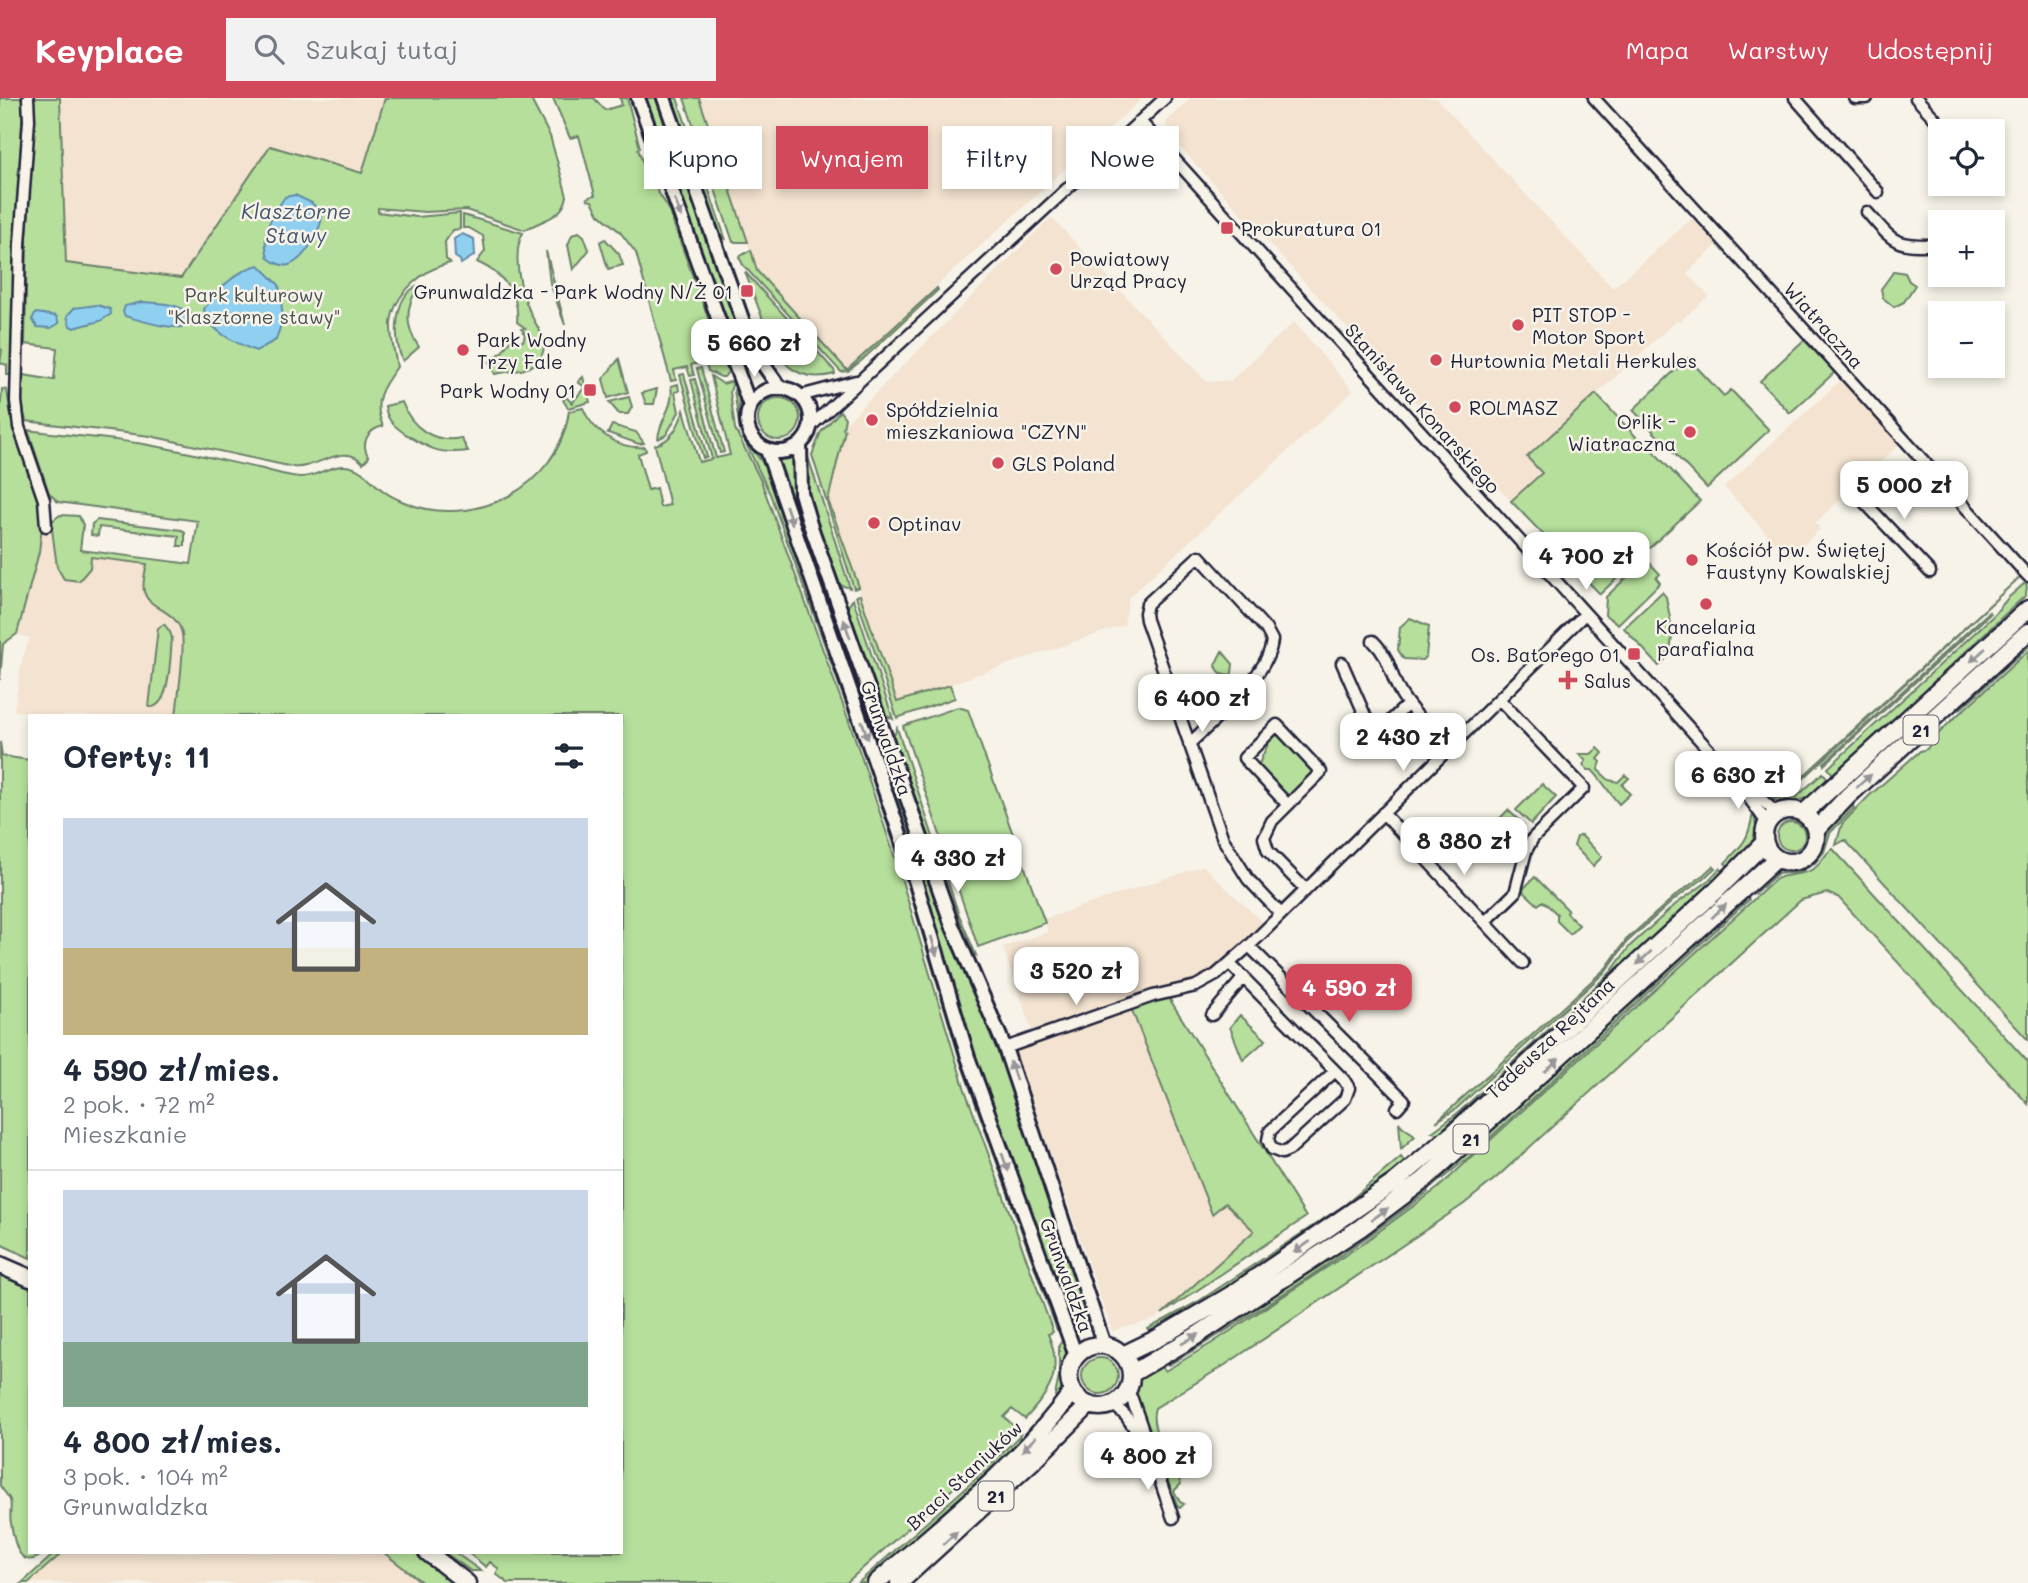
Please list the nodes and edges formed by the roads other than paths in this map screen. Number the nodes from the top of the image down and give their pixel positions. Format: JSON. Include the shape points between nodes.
{"nodes":[{"id":1,"x":28,"y":98,"type":"edge"},
{"id":2,"x":638,"y":98,"type":"edge"},
{"id":3,"x":664,"y":98,"type":"edge"},
{"id":4,"x":1165,"y":98,"type":"edge"},
{"id":5,"x":1594,"y":98,"type":"edge"},
{"id":6,"x":1795,"y":98,"type":"edge"},
{"id":7,"x":1856,"y":98,"type":"edge"},
{"id":8,"x":1867,"y":98,"type":"edge"},
{"id":9,"x":1916,"y":98,"type":"edge"},
{"id":10,"x":1935,"y":119,"type":"edge"},
{"id":11,"x":1140,"y":121,"type":"junction"},
{"id":12,"x":1878,"y":192,"type":"dead end"},
{"id":13,"x":1867,"y":212,"type":"dead end"},
{"id":14,"x":1928,"y":245,"type":"edge"},
{"id":15,"x":860,"y":379,"type":"junction"},
{"id":16,"x":780,"y":388,"type":"junction"},
{"id":17,"x":800,"y":396,"type":"junction"},
{"id":18,"x":750,"y":406,"type":"junction"},
{"id":19,"x":811,"y":426,"type":"junction"},
{"id":20,"x":800,"y":444,"type":"junction"},
{"id":21,"x":767,"y":450,"type":"junction"},
{"id":22,"x":1855,"y":492,"type":"dead end"},
{"id":23,"x":46,"y":526,"type":"dead end"},
{"id":24,"x":1930,"y":572,"type":"dead end"},
{"id":25,"x":2028,"y":576,"type":"edge"},
{"id":26,"x":2028,"y":609,"type":"edge"},
{"id":27,"x":1585,"y":614,"type":"junction"},
{"id":28,"x":2028,"y":632,"type":"edge"},
{"id":29,"x":1373,"y":641,"type":"dead end"},
{"id":30,"x":1342,"y":663,"type":"dead end"},
{"id":31,"x":1499,"y":699,"type":"junction"},
{"id":32,"x":1408,"y":704,"type":"junction"},
{"id":33,"x":1189,"y":744,"type":"junction"},
{"id":34,"x":1449,"y":748,"type":"junction"},
{"id":35,"x":1288,"y":805,"type":"junction"},
{"id":36,"x":1383,"y":813,"type":"junction"},
{"id":37,"x":1804,"y":813,"type":"junction"},
{"id":38,"x":1772,"y":818,"type":"junction"},
{"id":39,"x":1816,"y":830,"type":"junction"},
{"id":40,"x":1764,"y":843,"type":"junction"},
{"id":41,"x":1776,"y":859,"type":"junction"},
{"id":42,"x":1306,"y":890,"type":"junction"},
{"id":43,"x":1281,"y":914,"type":"junction"},
{"id":44,"x":1485,"y":922,"type":"junction"},
{"id":45,"x":1245,"y":949,"type":"junction"},
{"id":46,"x":1523,"y":962,"type":"dead end"},
{"id":47,"x":1230,"y":964,"type":"junction"},
{"id":48,"x":1244,"y":977,"type":"junction"},
{"id":49,"x":1212,"y":1015,"type":"dead end"},
{"id":50,"x":1006,"y":1048,"type":"junction"},
{"id":51,"x":1335,"y":1071,"type":"junction"},
{"id":52,"x":1397,"y":1108,"type":"dead end"},
{"id":53,"x":0,"y":1265,"type":"edge"},
{"id":54,"x":28,"y":1277,"type":"edge"},
{"id":55,"x":1104,"y":1345,"type":"junction"},
{"id":56,"x":1123,"y":1355,"type":"junction"},
{"id":57,"x":1076,"y":1356,"type":"junction"},
{"id":58,"x":1131,"y":1374,"type":"junction"},
{"id":59,"x":1073,"y":1391,"type":"junction"},
{"id":60,"x":1127,"y":1391,"type":"junction"},
{"id":61,"x":1113,"y":1404,"type":"junction"},
{"id":62,"x":1089,"y":1405,"type":"junction"},
{"id":63,"x":1153,"y":1456,"type":"junction"},
{"id":64,"x":1173,"y":1518,"type":"dead end"},
{"id":65,"x":430,"y":1554,"type":"edge"},
{"id":66,"x":467,"y":1583,"type":"edge"},
{"id":67,"x":876,"y":1583,"type":"edge"},
{"id":68,"x":898,"y":1583,"type":"edge"}],
"edges":[{"from":1,"to":23,"type":"street","via":[[16,401],[19,427],[44,500]]},
{"from":2,"to":18,"type":"street","one_way":true},
{"from":3,"to":16,"type":"street","via":[[753,350]]},
{"from":4,"to":11,"type":"street"},
{"from":5,"to":25,"type":"street","name":"Wiatraczna"},
{"from":6,"to":12,"type":"street"},
{"from":7,"to":8,"type":"street"},
{"from":9,"to":10,"type":"street"},
{"from":11,"to":15,"type":"street"},
{"from":11,"to":27,"type":"street","name":"Stanisława Konarskiego"},
{"from":13,"to":14,"type":"street","via":[[1895,242]]},
{"from":15,"to":17,"type":"street"},
{"from":15,"to":19,"type":"street"},
{"from":16,"to":17,"type":"street"},
{"from":16,"to":18,"type":"street","via":[[757,396]]},
{"from":17,"to":19,"type":"street","via":[[811,415]]},
{"from":18,"to":21,"type":"street","via":[[749,432]]},
{"from":19,"to":20,"type":"street"},
{"from":20,"to":21,"type":"street","via":[[779,452]]},
{"from":50,"to":20,"type":"street","name":"Grunwaldzka","one_way":true,"via":[[952,925],[810,524],[801,493]]},
{"from":21,"to":57,"type":"street","name":"Grunwaldzka","one_way":true,"via":[[906,851],[968,1057]]},
{"from":22,"to":24,"type":"street"},
{"from":26,"to":37,"type":"main road","number":"21","one_way":true},
{"from":27,"to":31,"type":"street"},
{"from":27,"to":38,"type":"street","name":"Stanisława Konarskiego"},
{"from":39,"to":28,"type":"main road","number":"21","one_way":true,"via":[[1847,796]]},
{"from":29,"to":32,"type":"street","via":[[1387,658]]},
{"from":30,"to":32,"type":"street","via":[[1376,741]]},
{"from":31,"to":34,"type":"street"},
{"from":31,"to":44,"type":"street","via":[[1584,788],[1533,838],[1515,893]]},
{"from":32,"to":34,"type":"street"},
{"from":33,"to":33,"type":"street","via":[[1144,613],[1150,601],[1199,556],[1272,640],[1258,675]]},
{"from":33,"to":43,"type":"street","via":[[1229,851]]},
{"from":34,"to":36,"type":"street"},
{"from":35,"to":35,"type":"street","via":[[1321,772],[1277,725],[1244,758]]},
{"from":35,"to":42,"type":"street","via":[[1269,826],[1264,843]]},
{"from":36,"to":42,"type":"street"},
{"from":36,"to":44,"type":"street"},
{"from":37,"to":38,"type":"main road","via":[[1795,810]]},
{"from":37,"to":39,"type":"main road"},
{"from":38,"to":40,"type":"main road","via":[[1764,830]]},
{"from":39,"to":41,"type":"main road","number":"21","via":[[1813,850],[1806,858],[1786,863]]},
{"from":40,"to":41,"type":"main road"},
{"from":40,"to":56,"type":"main road","name":"Tadeusza Rejtana","number":"21","one_way":true,"via":[[1395,1182],[1231,1295]]},
{"from":58,"to":41,"type":"main road","name":"Tadeusza Rejtana","number":"21","one_way":true,"via":[[1360,1228],[1424,1180]]},
{"from":42,"to":43,"type":"street"},
{"from":43,"to":45,"type":"street"},
{"from":44,"to":46,"type":"street"},
{"from":45,"to":47,"type":"street"},
{"from":45,"to":52,"type":"street","via":[[1404,1100]]},
{"from":47,"to":48,"type":"street"},
{"from":47,"to":50,"type":"street","via":[[1196,986],[1153,996]]},
{"from":48,"to":49,"type":"street"},
{"from":48,"to":51,"type":"street"},
{"from":55,"to":50,"type":"street","name":"Grunwaldzka","one_way":true},
{"from":51,"to":51,"type":"street","via":[[1349,1088],[1345,1099],[1289,1150],[1272,1149],[1270,1131]]},
{"from":53,"to":54,"type":"main road"},
{"from":55,"to":56,"type":"main road"},
{"from":55,"to":57,"type":"main road","via":[[1094,1345]]},
{"from":56,"to":58,"type":"main road"},
{"from":57,"to":59,"type":"main road","via":[[1069,1373]]},
{"from":58,"to":60,"type":"main road"},
{"from":59,"to":62,"type":"main road"},
{"from":59,"to":67,"type":"main road","name":"Braci Staniuków","number":"21","one_way":true,"via":[[1013,1461]]},
{"from":60,"to":61,"type":"main road"},
{"from":60,"to":63,"type":"street"},
{"from":61,"to":62,"type":"main road"},
{"from":61,"to":63,"type":"street"},
{"from":68,"to":62,"type":"main road","name":"Braci Staniuków","number":"21","one_way":true},
{"from":63,"to":64,"type":"street"},
{"from":65,"to":66,"type":"main road"}]}
